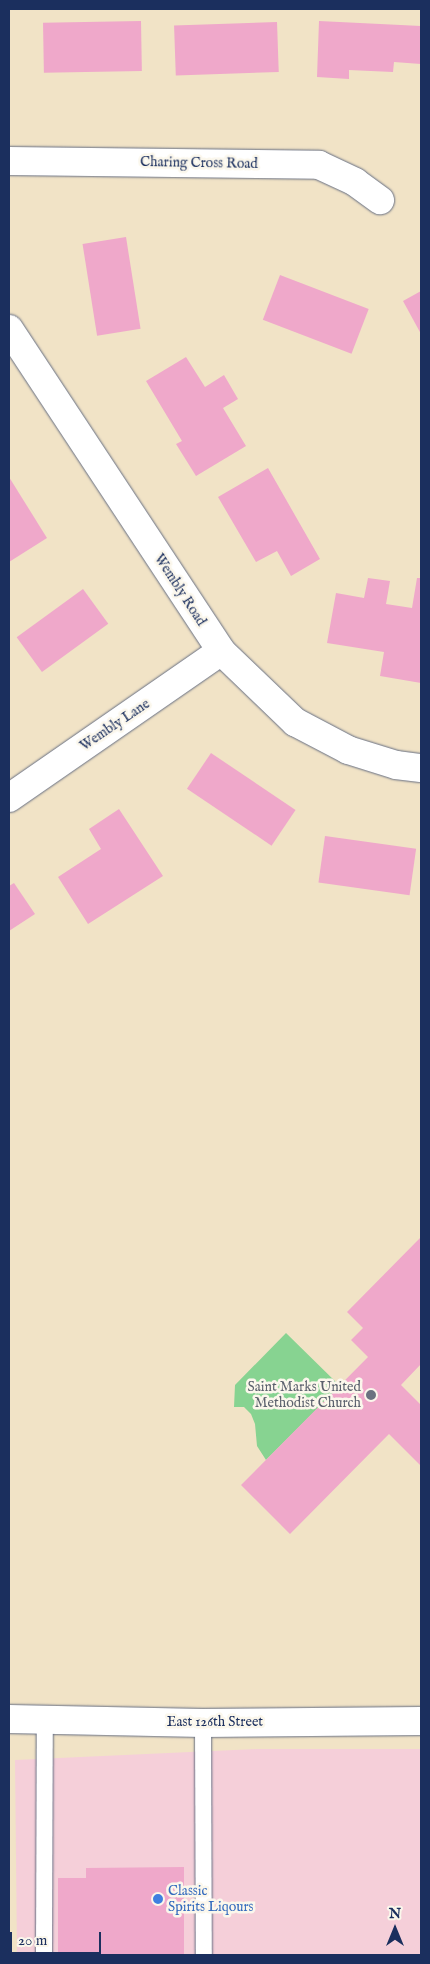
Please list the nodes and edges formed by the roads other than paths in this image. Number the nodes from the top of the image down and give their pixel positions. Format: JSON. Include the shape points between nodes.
{"nodes":[{"id":1,"x":9,"y":161,"type":"edge"},
{"id":2,"x":380,"y":200,"type":"dead end"},
{"id":3,"x":9,"y":329,"type":"edge"},
{"id":4,"x":221,"y":652,"type":"junction"},
{"id":5,"x":421,"y":768,"type":"edge"},
{"id":6,"x":9,"y":798,"type":"edge"},
{"id":7,"x":9,"y":1719,"type":"edge"},
{"id":8,"x":45,"y":1720,"type":"junction"},
{"id":9,"x":421,"y":1721,"type":"edge"},
{"id":10,"x":202,"y":1723,"type":"junction"},
{"id":11,"x":44,"y":1955,"type":"edge"},
{"id":12,"x":204,"y":1955,"type":"edge"}],
"edges":[{"from":1,"to":2,"type":"street","name":"Charing Cross Road","via":[[319,165],[355,182]]},
{"from":3,"to":4,"type":"street","name":"Wembly Road"},
{"from":4,"to":5,"type":"street","name":"Wembly Road","via":[[295,722],[348,750],[396,765]]},
{"from":4,"to":6,"type":"street","name":"Wembly Lane"},
{"from":7,"to":8,"type":"street","name":"East 126th Street"},
{"from":8,"to":10,"type":"street","name":"East 126th Street"},
{"from":8,"to":11,"type":"lane"},
{"from":9,"to":10,"type":"street","name":"East 126th Street"},
{"from":10,"to":12,"type":"lane"}]}
